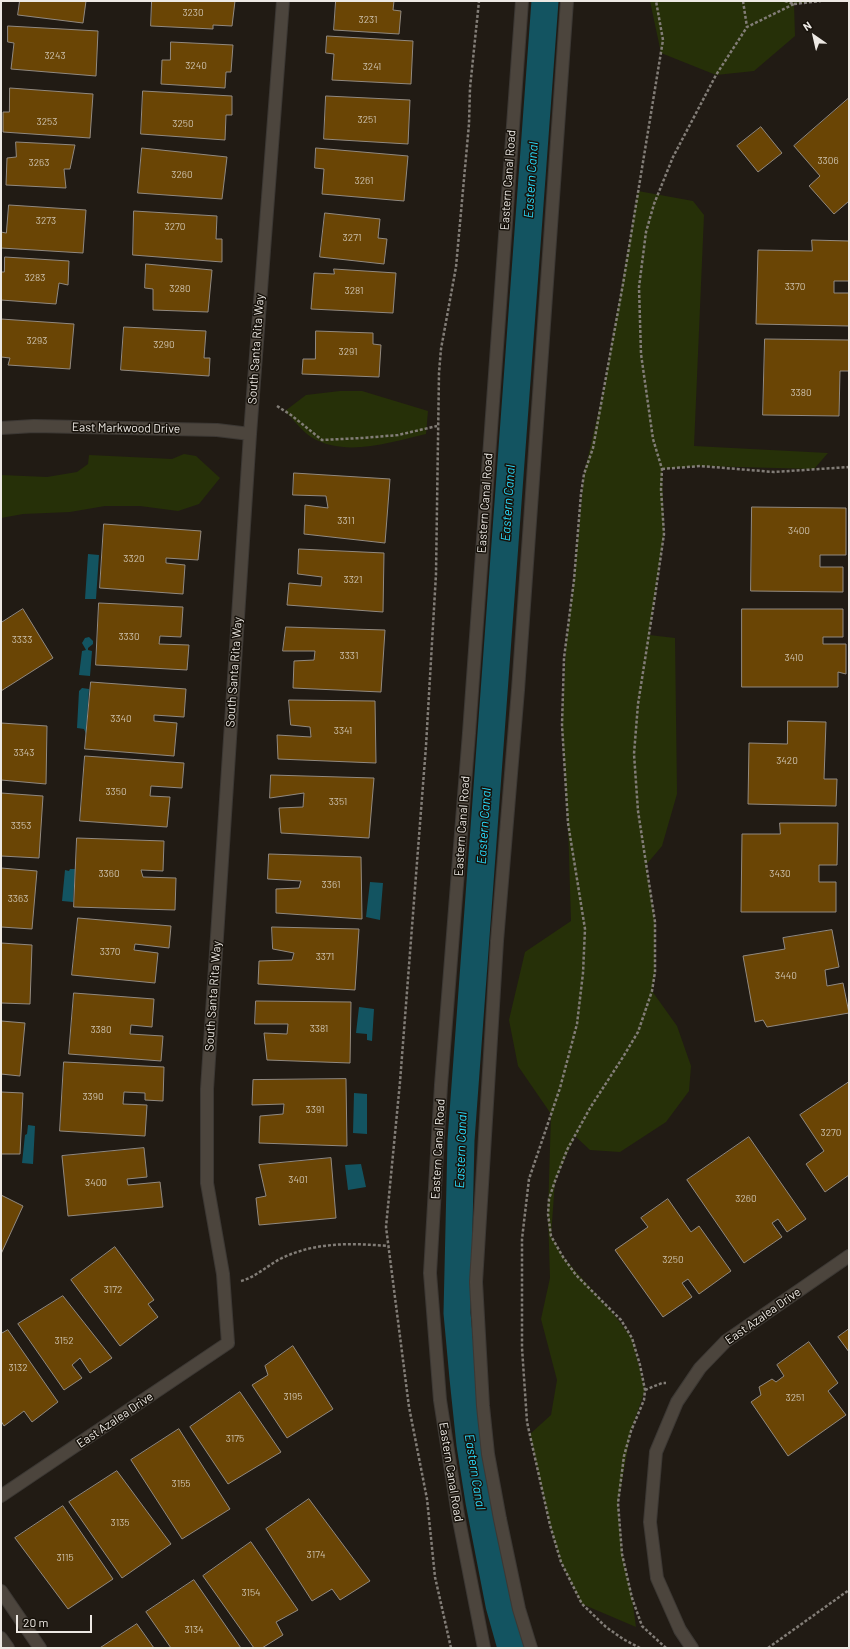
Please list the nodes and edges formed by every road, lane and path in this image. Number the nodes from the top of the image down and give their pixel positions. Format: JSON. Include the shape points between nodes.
{"nodes":[{"id":1,"x":283,"y":1,"type":"edge"},
{"id":2,"x":479,"y":1,"type":"edge"},
{"id":3,"x":522,"y":1,"type":"edge"},
{"id":4,"x":566,"y":1,"type":"edge"},
{"id":5,"x":656,"y":1,"type":"edge"},
{"id":6,"x":743,"y":1,"type":"edge"},
{"id":7,"x":785,"y":1,"type":"edge"},
{"id":8,"x":820,"y":1,"type":"edge"},
{"id":9,"x":794,"y":4,"type":"junction"},
{"id":10,"x":747,"y":27,"type":"junction"},
{"id":11,"x":277,"y":406,"type":"dead end"},
{"id":12,"x":437,"y":426,"type":"junction"},
{"id":13,"x":1,"y":428,"type":"edge"},
{"id":14,"x":250,"y":434,"type":"junction"},
{"id":15,"x":849,"y":467,"type":"edge"},
{"id":16,"x":662,"y":469,"type":"junction"},
{"id":17,"x":388,"y":1246,"type":"junction"},
{"id":18,"x":849,"y":1256,"type":"edge"},
{"id":19,"x":224,"y":1285,"type":"junction"},
{"id":20,"x":228,"y":1343,"type":"joint"},
{"id":21,"x":1,"y":1496,"type":"edge"},
{"id":22,"x":849,"y":1590,"type":"edge"},
{"id":23,"x":1,"y":1591,"type":"edge"},
{"id":24,"x":1,"y":1638,"type":"edge"},
{"id":25,"x":8,"y":1648,"type":"edge"},
{"id":26,"x":40,"y":1648,"type":"edge"},
{"id":27,"x":451,"y":1648,"type":"edge"},
{"id":28,"x":484,"y":1648,"type":"edge"},
{"id":29,"x":531,"y":1648,"type":"edge"},
{"id":30,"x":640,"y":1648,"type":"edge"},
{"id":31,"x":666,"y":1648,"type":"edge"},
{"id":32,"x":692,"y":1648,"type":"edge"},
{"id":33,"x":768,"y":1648,"type":"edge"}],
"edges":[{"from":1,"to":14,"type":"street","name":"South Santa Rita Way"},
{"from":2,"to":12,"type":"path","via":[[456,267],[441,349]]},
{"from":3,"to":28,"type":"street","name":"Eastern Canal Road","via":[[441,1085],[430,1273],[440,1400],[458,1515]]},
{"from":4,"to":29,"type":"street","via":[[519,682],[497,941],[476,1282],[488,1454],[518,1608]]},
{"from":5,"to":30,"type":"path","via":[[663,40],[606,380],[593,448],[584,474],[564,658],[563,733],[568,823],[585,929],[582,980],[577,1024],[560,1088],[529,1179],[522,1239],[521,1301],[527,1422],[561,1562],[582,1604],[623,1640]]},
{"from":6,"to":10,"type":"path"},
{"from":7,"to":9,"type":"path"},
{"from":8,"to":9,"type":"path"},
{"from":9,"to":10,"type":"path"},
{"from":10,"to":16,"type":"path","via":[[716,75],[673,157],[646,232],[639,287],[641,354],[653,439]]},
{"from":11,"to":12,"type":"path","via":[[322,440],[398,435]]},
{"from":12,"to":17,"type":"path","via":[[436,574],[400,1082],[386,1227]]},
{"from":13,"to":14,"type":"street","name":"East Markwood Drive","via":[[34,426],[217,430]]},
{"from":14,"to":19,"type":"street","name":"South Santa Rita Way","via":[[207,1089],[207,1183]]},
{"from":15,"to":16,"type":"path","via":[[774,472],[700,466]]},
{"from":16,"to":31,"type":"path","via":[[664,534],[638,704],[634,754],[638,811],[655,922],[655,972],[652,991],[638,1032],[567,1150],[549,1199],[548,1214],[551,1236],[563,1257],[576,1275],[621,1320],[632,1338],[640,1364],[645,1390],[644,1400],[624,1456],[618,1503],[622,1554],[632,1598],[642,1626]]},
{"from":17,"to":19,"type":"path","via":[[320,1246],[282,1258],[245,1280]]},
{"from":17,"to":27,"type":"path","via":[[409,1407],[427,1499],[435,1577]]},
{"from":18,"to":32,"type":"street","name":"East Azalea Drive","via":[[726,1341],[700,1368],[677,1402],[656,1452],[650,1522],[657,1578],[680,1630]]},
{"from":19,"to":20,"type":"street","name":"South Santa Rita Way"},
{"from":20,"to":21,"type":"street","name":"East Azalea Drive"},
{"from":22,"to":33,"type":"path"},
{"from":23,"to":26,"type":"street"},
{"from":24,"to":25,"type":"street"}]}
